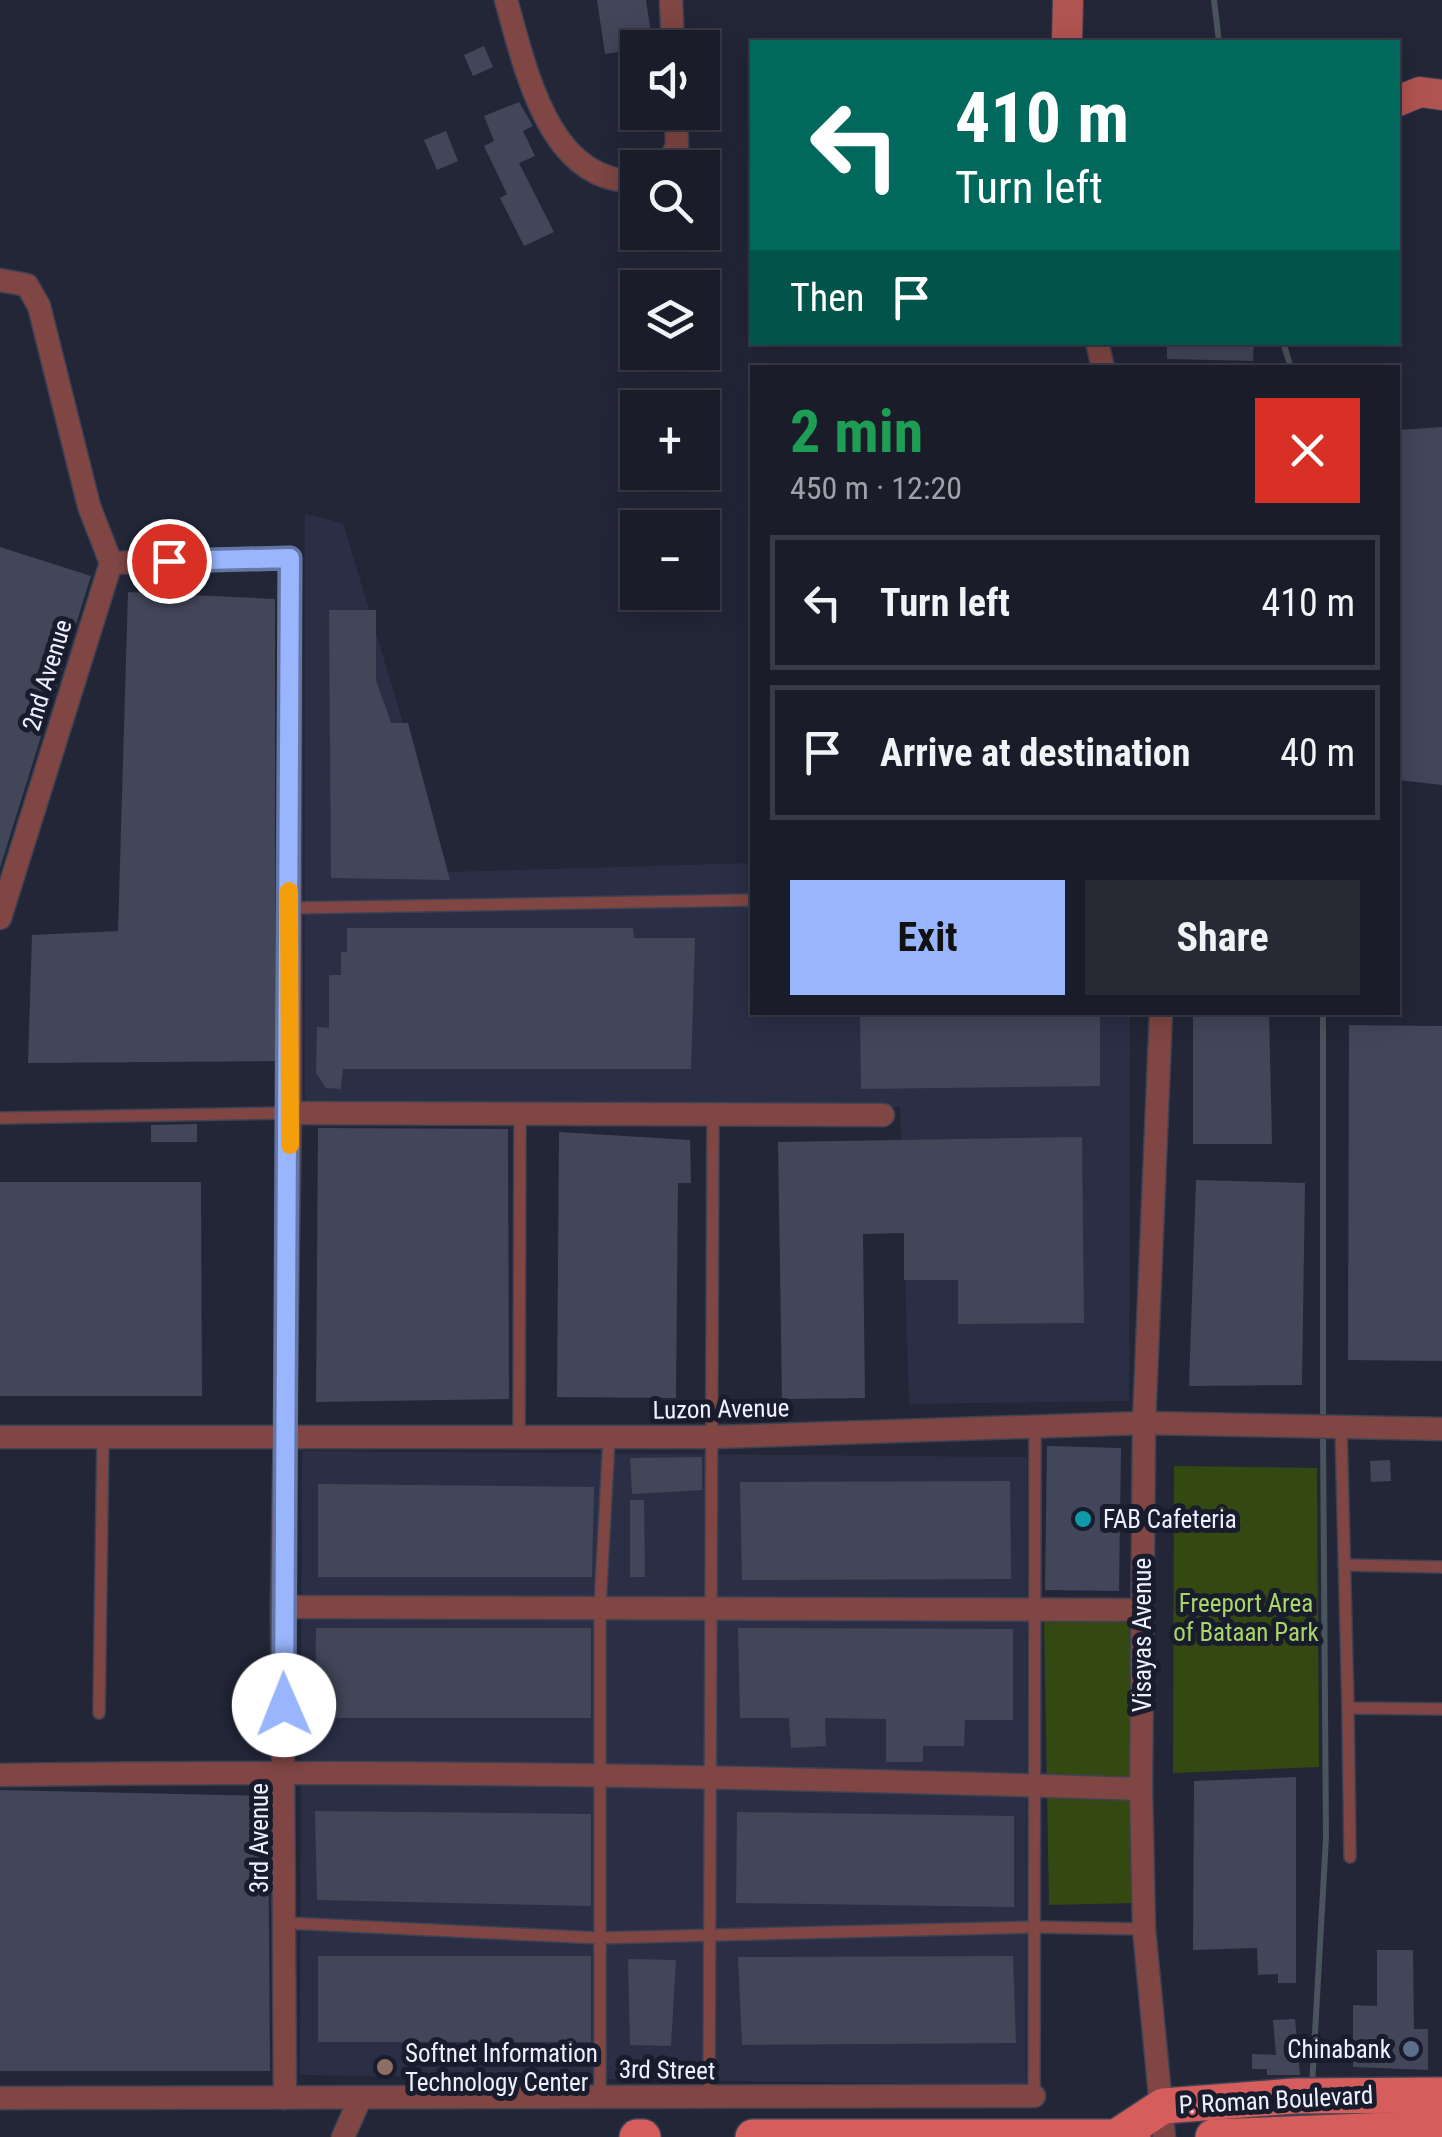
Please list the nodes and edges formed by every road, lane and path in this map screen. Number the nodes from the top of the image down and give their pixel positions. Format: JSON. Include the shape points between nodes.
{"nodes":[{"id":1,"x":506,"y":0,"type":"edge"},
{"id":2,"x":671,"y":0,"type":"edge"},
{"id":3,"x":1068,"y":0,"type":"edge"},
{"id":4,"x":673,"y":30,"type":"edge"},
{"id":5,"x":1067,"y":40,"type":"edge"},
{"id":6,"x":1442,"y":95,"type":"edge"},
{"id":7,"x":1400,"y":100,"type":"edge"},
{"id":8,"x":620,"y":182,"type":"edge"},
{"id":9,"x":0,"y":280,"type":"edge"},
{"id":10,"x":111,"y":562,"type":"junction"},
{"id":11,"x":750,"y":900,"type":"edge"},
{"id":12,"x":289,"y":908,"type":"junction"},
{"id":13,"x":0,"y":918,"type":"edge"},
{"id":14,"x":1161,"y":1015,"type":"edge"},
{"id":15,"x":520,"y":1111,"type":"junction"},
{"id":16,"x":290,"y":1113,"type":"junction"},
{"id":17,"x":713,"y":1114,"type":"junction"},
{"id":18,"x":883,"y":1114,"type":"dead end"},
{"id":19,"x":0,"y":1118,"type":"edge"},
{"id":20,"x":1144,"y":1423,"type":"junction"},
{"id":21,"x":1336,"y":1426,"type":"junction"},
{"id":22,"x":1035,"y":1429,"type":"junction"},
{"id":23,"x":1442,"y":1430,"type":"edge"},
{"id":24,"x":287,"y":1435,"type":"junction"},
{"id":25,"x":0,"y":1436,"type":"edge"},
{"id":26,"x":102,"y":1436,"type":"junction"},
{"id":27,"x":715,"y":1437,"type":"junction"},
{"id":28,"x":609,"y":1438,"type":"junction"},
{"id":29,"x":519,"y":1439,"type":"junction"},
{"id":30,"x":1344,"y":1565,"type":"junction"},
{"id":31,"x":1442,"y":1567,"type":"edge"},
{"id":32,"x":600,"y":1606,"type":"junction"},
{"id":33,"x":282,"y":1607,"type":"junction"},
{"id":34,"x":711,"y":1608,"type":"junction"},
{"id":35,"x":1033,"y":1609,"type":"junction"},
{"id":36,"x":1142,"y":1610,"type":"junction"},
{"id":37,"x":1348,"y":1708,"type":"junction"},
{"id":38,"x":1442,"y":1710,"type":"edge"},
{"id":39,"x":98,"y":1713,"type":"dead end"},
{"id":40,"x":286,"y":1770,"type":"junction"},
{"id":41,"x":598,"y":1774,"type":"junction"},
{"id":42,"x":0,"y":1775,"type":"edge"},
{"id":43,"x":712,"y":1775,"type":"junction"},
{"id":44,"x":1033,"y":1785,"type":"junction"},
{"id":45,"x":1142,"y":1789,"type":"junction"},
{"id":46,"x":1350,"y":1857,"type":"dead end"},
{"id":47,"x":287,"y":1923,"type":"junction"},
{"id":48,"x":1034,"y":1927,"type":"junction"},
{"id":49,"x":1144,"y":1929,"type":"junction"},
{"id":50,"x":709,"y":1936,"type":"junction"},
{"id":51,"x":600,"y":1938,"type":"junction"},
{"id":52,"x":1034,"y":2096,"type":"joint"},
{"id":53,"x":600,"y":2097,"type":"junction"},
{"id":54,"x":624,"y":2097,"type":"junction"},
{"id":55,"x":0,"y":2098,"type":"edge"},
{"id":56,"x":284,"y":2098,"type":"junction"},
{"id":57,"x":709,"y":2099,"type":"junction"},
{"id":58,"x":359,"y":2101,"type":"junction"},
{"id":59,"x":1428,"y":2115,"type":"edge"},
{"id":60,"x":1350,"y":2117,"type":"edge"},
{"id":61,"x":1163,"y":2121,"type":"edge"},
{"id":62,"x":1285,"y":2133,"type":"edge"},
{"id":63,"x":1126,"y":2136,"type":"edge"},
{"id":64,"x":342,"y":2137,"type":"edge"},
{"id":65,"x":640,"y":2137,"type":"edge"},
{"id":66,"x":753,"y":2137,"type":"edge"},
{"id":67,"x":1213,"y":2137,"type":"edge"}],
"edges":[{"from":1,"to":8,"type":"street","via":[[530,83],[558,142]]},
{"from":2,"to":4,"type":"street"},
{"from":3,"to":5,"type":"street"},
{"from":6,"to":7,"type":"street","via":[[1420,92]]},
{"from":9,"to":10,"type":"street","via":[[27,284],[39,306],[89,506]]},
{"from":10,"to":12,"type":"street","name":"3rd Avenue","via":[[290,558]]},
{"from":10,"to":13,"type":"street","name":"2nd Avenue"},
{"from":11,"to":12,"type":"lane"},
{"from":12,"to":16,"type":"street","name":"3rd Avenue"},
{"from":14,"to":20,"type":"street","name":"Visayas Avenue"},
{"from":15,"to":16,"type":"street"},
{"from":15,"to":17,"type":"street"},
{"from":15,"to":29,"type":"lane"},
{"from":16,"to":19,"type":"lane"},
{"from":16,"to":24,"type":"street","name":"3rd Avenue"},
{"from":17,"to":18,"type":"street"},
{"from":17,"to":27,"type":"lane"},
{"from":20,"to":21,"type":"street","name":"Luzon Avenue"},
{"from":20,"to":22,"type":"street","name":"Luzon Avenue"},
{"from":20,"to":36,"type":"street","name":"Visayas Avenue"},
{"from":21,"to":23,"type":"street","name":"Luzon Avenue"},
{"from":21,"to":30,"type":"lane"},
{"from":22,"to":27,"type":"street","name":"Luzon Avenue"},
{"from":22,"to":35,"type":"lane"},
{"from":24,"to":26,"type":"street","name":"Luzon Avenue"},
{"from":24,"to":29,"type":"street","name":"Luzon Avenue"},
{"from":24,"to":33,"type":"street","name":"3rd Avenue"},
{"from":25,"to":26,"type":"street","name":"Luzon Avenue"},
{"from":26,"to":39,"type":"lane"},
{"from":27,"to":28,"type":"street","name":"Luzon Avenue"},
{"from":27,"to":34,"type":"lane"},
{"from":28,"to":29,"type":"street","name":"Luzon Avenue"},
{"from":28,"to":32,"type":"lane"},
{"from":30,"to":31,"type":"lane"},
{"from":30,"to":37,"type":"lane"},
{"from":32,"to":33,"type":"street"},
{"from":32,"to":34,"type":"street"},
{"from":32,"to":41,"type":"lane"},
{"from":33,"to":40,"type":"street","name":"3rd Avenue"},
{"from":34,"to":35,"type":"street"},
{"from":34,"to":43,"type":"lane"},
{"from":35,"to":36,"type":"street"},
{"from":35,"to":44,"type":"lane"},
{"from":36,"to":45,"type":"street","name":"Visayas Avenue"},
{"from":37,"to":38,"type":"lane"},
{"from":37,"to":46,"type":"lane"},
{"from":40,"to":41,"type":"street"},
{"from":40,"to":42,"type":"street"},
{"from":40,"to":47,"type":"street","name":"3rd Avenue"},
{"from":41,"to":43,"type":"street"},
{"from":41,"to":51,"type":"lane"},
{"from":43,"to":44,"type":"street"},
{"from":43,"to":50,"type":"lane"},
{"from":44,"to":45,"type":"street"},
{"from":44,"to":48,"type":"lane"},
{"from":45,"to":49,"type":"street","name":"Visayas Avenue"},
{"from":47,"to":51,"type":"lane"},
{"from":47,"to":56,"type":"street","name":"3rd Avenue"},
{"from":48,"to":49,"type":"lane"},
{"from":48,"to":50,"type":"lane"},
{"from":48,"to":52,"type":"lane"},
{"from":49,"to":61,"type":"street","name":"Visayas Avenue"},
{"from":50,"to":51,"type":"lane"},
{"from":50,"to":57,"type":"lane"},
{"from":51,"to":53,"type":"lane"},
{"from":52,"to":57,"type":"street","name":"3rd Street"},
{"from":53,"to":54,"type":"street","name":"3rd Street"},
{"from":53,"to":58,"type":"street","name":"3rd Street"},
{"from":54,"to":57,"type":"street","name":"3rd Street"},
{"from":54,"to":65,"type":"street"},
{"from":55,"to":56,"type":"street","name":"3rd Street"},
{"from":56,"to":58,"type":"street","name":"3rd Street"},
{"from":58,"to":64,"type":"street"},
{"from":59,"to":60,"type":"main road","name":"P. Roman Boulevard"},
{"from":60,"to":61,"type":"main road","name":"P. Roman Boulevard","via":[[1296,2096]]},
{"from":60,"to":62,"type":"main road","name":"P. Roman Boulevard"},
{"from":61,"to":63,"type":"main road","name":"P. Roman Boulevard"},
{"from":62,"to":67,"type":"main road","name":"P. Roman Boulevard"},
{"from":63,"to":66,"type":"main road","name":"P. Roman Boulevard"}]}
